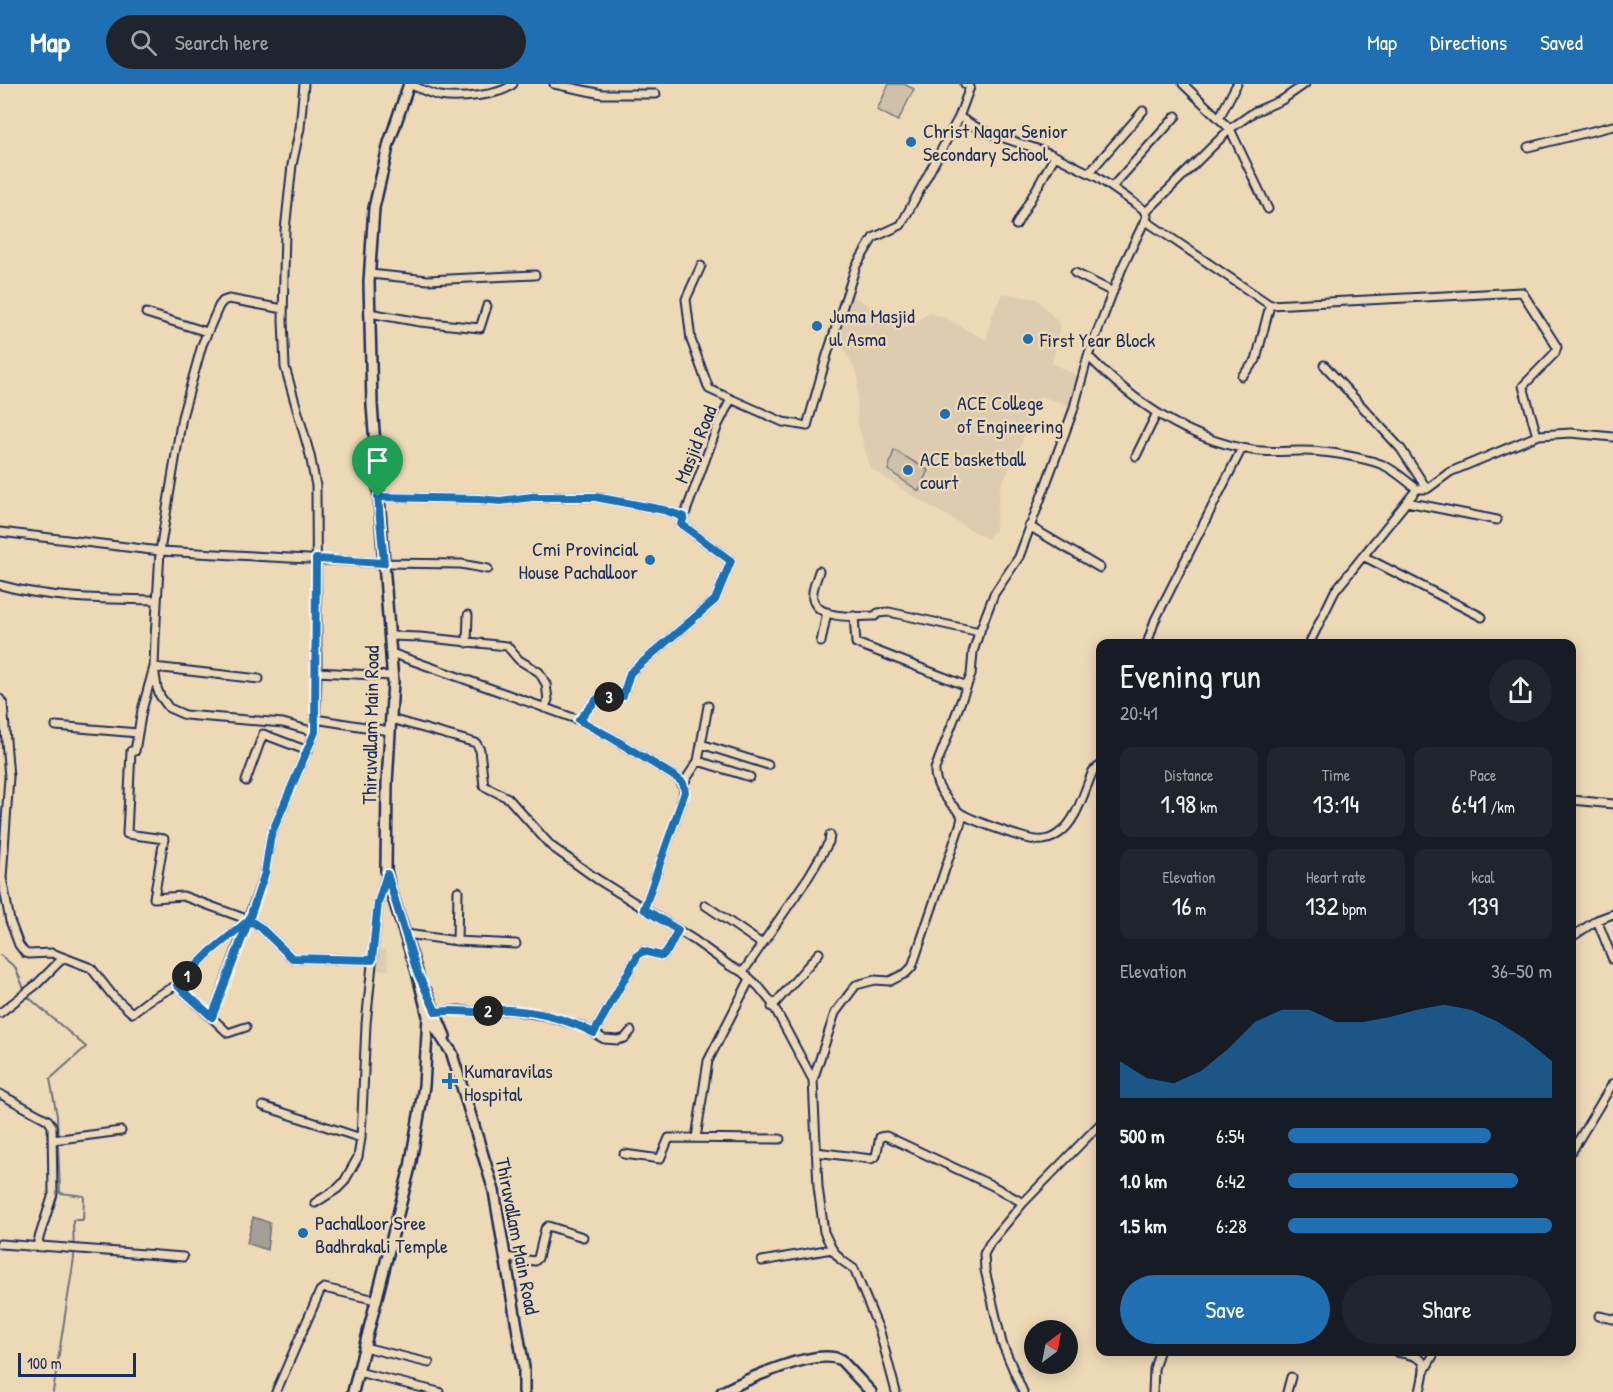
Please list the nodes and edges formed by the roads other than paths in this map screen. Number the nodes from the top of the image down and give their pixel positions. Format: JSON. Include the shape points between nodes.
{"nodes":[{"id":1,"x":304,"y":84,"type":"edge"},
{"id":2,"x":409,"y":84,"type":"edge"},
{"id":3,"x":513,"y":84,"type":"edge"},
{"id":4,"x":554,"y":84,"type":"edge"},
{"id":5,"x":1183,"y":84,"type":"edge"},
{"id":6,"x":1237,"y":84,"type":"edge"},
{"id":7,"x":1305,"y":84,"type":"edge"},
{"id":8,"x":970,"y":85,"type":"edge"},
{"id":9,"x":656,"y":94,"type":"dead end"},
{"id":10,"x":1143,"y":111,"type":"dead end"},
{"id":11,"x":1176,"y":116,"type":"dead end"},
{"id":12,"x":959,"y":117,"type":"junction"},
{"id":13,"x":1219,"y":118,"type":"junction"},
{"id":14,"x":1613,"y":126,"type":"edge"},
{"id":15,"x":1230,"y":129,"type":"junction"},
{"id":16,"x":1528,"y":147,"type":"dead end"},
{"id":17,"x":1055,"y":156,"type":"junction"},
{"id":18,"x":1089,"y":173,"type":"junction"},
{"id":19,"x":1112,"y":187,"type":"junction"},
{"id":20,"x":1268,"y":209,"type":"dead end"},
{"id":21,"x":1146,"y":212,"type":"junction"},
{"id":22,"x":1146,"y":221,"type":"junction"},
{"id":23,"x":1016,"y":225,"type":"dead end"},
{"id":24,"x":701,"y":266,"type":"dead end"},
{"id":25,"x":1075,"y":273,"type":"dead end"},
{"id":26,"x":370,"y":274,"type":"junction"},
{"id":27,"x":536,"y":275,"type":"dead end"},
{"id":28,"x":1113,"y":292,"type":"junction"},
{"id":29,"x":1270,"y":305,"type":"junction"},
{"id":30,"x":487,"y":306,"type":"dead end"},
{"id":31,"x":283,"y":309,"type":"junction"},
{"id":32,"x":146,"y":313,"type":"dead end"},
{"id":33,"x":369,"y":313,"type":"junction"},
{"id":34,"x":207,"y":332,"type":"junction"},
{"id":35,"x":1089,"y":356,"type":"junction"},
{"id":36,"x":1324,"y":365,"type":"dead end"},
{"id":37,"x":1242,"y":376,"type":"dead end"},
{"id":38,"x":731,"y":399,"type":"junction"},
{"id":39,"x":1157,"y":412,"type":"junction"},
{"id":40,"x":1534,"y":426,"type":"junction"},
{"id":41,"x":1537,"y":436,"type":"junction"},
{"id":42,"x":1613,"y":437,"type":"edge"},
{"id":43,"x":1527,"y":439,"type":"junction"},
{"id":44,"x":1242,"y":448,"type":"junction"},
{"id":45,"x":1136,"y":456,"type":"dead end"},
{"id":46,"x":1417,"y":489,"type":"junction"},
{"id":47,"x":1427,"y":489,"type":"junction"},
{"id":48,"x":378,"y":497,"type":"junction"},
{"id":49,"x":1407,"y":502,"type":"junction"},
{"id":50,"x":684,"y":517,"type":"junction"},
{"id":51,"x":1497,"y":520,"type":"dead end"},
{"id":52,"x":1029,"y":526,"type":"junction"},
{"id":53,"x":0,"y":532,"type":"edge"},
{"id":54,"x":160,"y":551,"type":"junction"},
{"id":55,"x":1363,"y":556,"type":"junction"},
{"id":56,"x":316,"y":559,"type":"junction"},
{"id":57,"x":384,"y":563,"type":"junction"},
{"id":58,"x":488,"y":568,"type":"dead end"},
{"id":59,"x":1100,"y":568,"type":"dead end"},
{"id":60,"x":819,"y":571,"type":"dead end"},
{"id":61,"x":0,"y":585,"type":"edge"},
{"id":62,"x":156,"y":600,"type":"junction"},
{"id":63,"x":827,"y":612,"type":"junction"},
{"id":64,"x":468,"y":615,"type":"dead end"},
{"id":65,"x":854,"y":616,"type":"junction"},
{"id":66,"x":1482,"y":617,"type":"dead end"},
{"id":67,"x":980,"y":632,"type":"junction"},
{"id":68,"x":389,"y":636,"type":"junction"},
{"id":69,"x":1149,"y":639,"type":"edge"},
{"id":70,"x":1311,"y":639,"type":"edge"},
{"id":71,"x":821,"y":642,"type":"dead end"},
{"id":72,"x":467,"y":643,"type":"junction"},
{"id":73,"x":391,"y":653,"type":"junction"},
{"id":74,"x":154,"y":667,"type":"junction"},
{"id":75,"x":317,"y":672,"type":"junction"},
{"id":76,"x":392,"y":676,"type":"junction"},
{"id":77,"x":260,"y":679,"type":"dead end"},
{"id":78,"x":967,"y":686,"type":"junction"},
{"id":79,"x":0,"y":699,"type":"edge"},
{"id":80,"x":708,"y":706,"type":"dead end"},
{"id":81,"x":544,"y":708,"type":"junction"},
{"id":82,"x":315,"y":719,"type":"junction"},
{"id":83,"x":391,"y":719,"type":"junction"},
{"id":84,"x":579,"y":720,"type":"junction"},
{"id":85,"x":56,"y":726,"type":"dead end"},
{"id":86,"x":390,"y":731,"type":"junction"},
{"id":87,"x":315,"y":732,"type":"junction"},
{"id":88,"x":138,"y":733,"type":"junction"},
{"id":89,"x":701,"y":744,"type":"junction"},
{"id":90,"x":308,"y":751,"type":"junction"},
{"id":91,"x":698,"y":761,"type":"junction"},
{"id":92,"x":768,"y":765,"type":"dead end"},
{"id":93,"x":1096,"y":769,"type":"edge"},
{"id":94,"x":750,"y":777,"type":"dead end"},
{"id":95,"x":246,"y":781,"type":"dead end"},
{"id":96,"x":683,"y":783,"type":"junction"},
{"id":97,"x":1576,"y":800,"type":"edge"},
{"id":98,"x":1613,"y":804,"type":"edge"},
{"id":99,"x":960,"y":813,"type":"junction"},
{"id":100,"x":830,"y":835,"type":"dead end"},
{"id":101,"x":387,"y":874,"type":"junction"},
{"id":102,"x":458,"y":891,"type":"dead end"},
{"id":103,"x":705,"y":905,"type":"dead end"},
{"id":104,"x":644,"y":909,"type":"junction"},
{"id":105,"x":1613,"y":914,"type":"edge"},
{"id":106,"x":249,"y":920,"type":"junction"},
{"id":107,"x":1597,"y":920,"type":"junction"},
{"id":108,"x":678,"y":930,"type":"junction"},
{"id":109,"x":406,"y":934,"type":"junction"},
{"id":110,"x":1576,"y":934,"type":"edge"},
{"id":111,"x":457,"y":941,"type":"junction"},
{"id":112,"x":516,"y":944,"type":"dead end"},
{"id":113,"x":762,"y":944,"type":"junction"},
{"id":114,"x":819,"y":953,"type":"dead end"},
{"id":115,"x":63,"y":958,"type":"junction"},
{"id":116,"x":372,"y":960,"type":"junction"},
{"id":117,"x":1613,"y":960,"type":"edge"},
{"id":118,"x":743,"y":972,"type":"junction"},
{"id":119,"x":750,"y":979,"type":"junction"},
{"id":120,"x":177,"y":985,"type":"junction"},
{"id":121,"x":772,"y":1007,"type":"junction"},
{"id":122,"x":0,"y":1013,"type":"edge"},
{"id":123,"x":432,"y":1014,"type":"junction"},
{"id":124,"x":212,"y":1017,"type":"junction"},
{"id":125,"x":246,"y":1027,"type":"dead end"},
{"id":126,"x":631,"y":1030,"type":"dead end"},
{"id":127,"x":594,"y":1033,"type":"junction"},
{"id":128,"x":813,"y":1080,"type":"junction"},
{"id":129,"x":1613,"y":1083,"type":"edge"},
{"id":130,"x":0,"y":1094,"type":"edge"},
{"id":131,"x":263,"y":1106,"type":"dead end"},
{"id":132,"x":121,"y":1131,"type":"dead end"},
{"id":133,"x":1096,"y":1134,"type":"edge"},
{"id":134,"x":361,"y":1138,"type":"junction"},
{"id":135,"x":696,"y":1138,"type":"junction"},
{"id":136,"x":780,"y":1139,"type":"dead end"},
{"id":137,"x":52,"y":1140,"type":"junction"},
{"id":138,"x":1576,"y":1144,"type":"edge"},
{"id":139,"x":816,"y":1152,"type":"junction"},
{"id":140,"x":624,"y":1154,"type":"dead end"},
{"id":141,"x":315,"y":1203,"type":"dead end"},
{"id":142,"x":1023,"y":1203,"type":"junction"},
{"id":143,"x":583,"y":1237,"type":"dead end"},
{"id":144,"x":0,"y":1244,"type":"edge"},
{"id":145,"x":43,"y":1247,"type":"junction"},
{"id":146,"x":832,"y":1249,"type":"junction"},
{"id":147,"x":183,"y":1257,"type":"dead end"},
{"id":148,"x":506,"y":1257,"type":"junction"},
{"id":149,"x":762,"y":1261,"type":"dead end"},
{"id":150,"x":376,"y":1300,"type":"junction"},
{"id":151,"x":1599,"y":1316,"type":"dead end"},
{"id":152,"x":1613,"y":1319,"type":"edge"},
{"id":153,"x":364,"y":1347,"type":"junction"},
{"id":154,"x":1158,"y":1356,"type":"edge"},
{"id":155,"x":1415,"y":1356,"type":"edge"},
{"id":156,"x":1433,"y":1356,"type":"edge"},
{"id":157,"x":429,"y":1362,"type":"dead end"},
{"id":158,"x":1425,"y":1370,"type":"junction"},
{"id":159,"x":358,"y":1372,"type":"junction"},
{"id":160,"x":1292,"y":1377,"type":"dead end"},
{"id":161,"x":276,"y":1392,"type":"edge"},
{"id":162,"x":353,"y":1392,"type":"edge"},
{"id":163,"x":439,"y":1392,"type":"edge"},
{"id":164,"x":524,"y":1392,"type":"edge"},
{"id":165,"x":722,"y":1392,"type":"edge"},
{"id":166,"x":871,"y":1392,"type":"edge"},
{"id":167,"x":896,"y":1392,"type":"edge"},
{"id":168,"x":1023,"y":1392,"type":"edge"},
{"id":169,"x":1152,"y":1392,"type":"edge"},
{"id":170,"x":1287,"y":1392,"type":"edge"},
{"id":171,"x":1420,"y":1392,"type":"edge"}],
"edges":[{"from":1,"to":31,"type":"street","via":[[286,219]]},
{"from":2,"to":3,"type":"street","via":[[441,96],[486,96]]},
{"from":2,"to":26,"type":"main road","name":"Thiruvallam Main Road","via":[[389,143],[374,208]]},
{"from":4,"to":9,"type":"street","via":[[602,94]]},
{"from":5,"to":13,"type":"street"},
{"from":6,"to":13,"type":"street"},
{"from":7,"to":15,"type":"street"},
{"from":8,"to":12,"type":"street"},
{"from":10,"to":18,"type":"street"},
{"from":11,"to":19,"type":"street"},
{"from":12,"to":17,"type":"street","via":[[983,131]]},
{"from":12,"to":38,"type":"street","name":"Masjid Road","via":[[901,225],[873,238],[856,266],[807,426],[783,422]]},
{"from":13,"to":15,"type":"street"},
{"from":14,"to":16,"type":"street"},
{"from":15,"to":20,"type":"street"},
{"from":15,"to":21,"type":"street"},
{"from":17,"to":18,"type":"street"},
{"from":17,"to":23,"type":"street"},
{"from":18,"to":19,"type":"street"},
{"from":19,"to":21,"type":"street"},
{"from":21,"to":22,"type":"street"},
{"from":22,"to":28,"type":"street"},
{"from":22,"to":29,"type":"street"},
{"from":24,"to":38,"type":"street","via":[[686,299],[691,340],[709,389]]},
{"from":25,"to":28,"type":"street"},
{"from":26,"to":27,"type":"street","via":[[428,280]]},
{"from":26,"to":33,"type":"main road","name":"Thiruvallam Main Road"},
{"from":28,"to":35,"type":"street"},
{"from":29,"to":37,"type":"street","via":[[1256,360]]},
{"from":29,"to":40,"type":"street","via":[[1522,292],[1557,348],[1523,384]]},
{"from":30,"to":33,"type":"street","via":[[480,328]]},
{"from":31,"to":34,"type":"street","via":[[229,299],[219,306]]},
{"from":31,"to":56,"type":"street","via":[[285,367],[316,486]]},
{"from":32,"to":34,"type":"street"},
{"from":33,"to":48,"type":"main road","name":"Thiruvallam Main Road"},
{"from":34,"to":54,"type":"street","via":[[182,417]]},
{"from":35,"to":39,"type":"street","via":[[1111,379]]},
{"from":35,"to":52,"type":"street","via":[[1073,411]]},
{"from":36,"to":47,"type":"street","via":[[1401,449]]},
{"from":38,"to":50,"type":"street","name":"Masjid Road"},
{"from":39,"to":44,"type":"street","via":[[1198,436]]},
{"from":39,"to":45,"type":"street"},
{"from":40,"to":41,"type":"street"},
{"from":40,"to":43,"type":"street"},
{"from":41,"to":42,"type":"street","via":[[1571,433]]},
{"from":41,"to":43,"type":"street"},
{"from":43,"to":47,"type":"street","via":[[1450,472]]},
{"from":44,"to":46,"type":"street","via":[[1320,452],[1378,464]]},
{"from":44,"to":69,"type":"street"},
{"from":46,"to":47,"type":"street"},
{"from":46,"to":49,"type":"street"},
{"from":48,"to":50,"type":"street","via":[[500,501],[595,497]]},
{"from":48,"to":57,"type":"main road","name":"Thiruvallam Main Road"},
{"from":49,"to":51,"type":"street"},
{"from":49,"to":55,"type":"street"},
{"from":50,"to":84,"type":"street","via":[[681,524],[731,561],[715,600],[630,673],[623,696],[597,699]]},
{"from":52,"to":59,"type":"street"},
{"from":52,"to":67,"type":"street","via":[[1018,557],[994,594]]},
{"from":53,"to":54,"type":"street"},
{"from":54,"to":56,"type":"street"},
{"from":54,"to":62,"type":"street"},
{"from":55,"to":66,"type":"street"},
{"from":55,"to":70,"type":"street","via":[[1335,591]]},
{"from":56,"to":57,"type":"street"},
{"from":56,"to":75,"type":"street"},
{"from":57,"to":58,"type":"street"},
{"from":57,"to":68,"type":"main road","name":"Thiruvallam Main Road"},
{"from":60,"to":63,"type":"street","via":[[813,597],[819,608]]},
{"from":61,"to":62,"type":"street","via":[[61,596]]},
{"from":62,"to":74,"type":"street"},
{"from":63,"to":65,"type":"street"},
{"from":63,"to":71,"type":"street"},
{"from":64,"to":72,"type":"street"},
{"from":65,"to":67,"type":"street","via":[[889,612]]},
{"from":65,"to":78,"type":"street","via":[[856,643]]},
{"from":67,"to":78,"type":"street"},
{"from":68,"to":72,"type":"street"},
{"from":68,"to":73,"type":"main road","name":"Thiruvallam Main Road"},
{"from":72,"to":81,"type":"street","via":[[507,646],[519,660],[539,672],[546,684],[548,700]]},
{"from":73,"to":76,"type":"main road","name":"Thiruvallam Main Road"},
{"from":73,"to":81,"type":"street"},
{"from":74,"to":77,"type":"street"},
{"from":74,"to":87,"type":"street","via":[[160,696],[176,712],[283,723]]},
{"from":74,"to":88,"type":"street"},
{"from":75,"to":76,"type":"street"},
{"from":75,"to":82,"type":"street"},
{"from":76,"to":83,"type":"main road","name":"Thiruvallam Main Road"},
{"from":78,"to":99,"type":"street","via":[[934,775],[944,795]]},
{"from":79,"to":115,"type":"street","via":[[9,777],[2,878],[10,921],[25,953],[52,953]]},
{"from":80,"to":89,"type":"street"},
{"from":81,"to":84,"type":"street"},
{"from":82,"to":86,"type":"street"},
{"from":82,"to":87,"type":"street"},
{"from":83,"to":86,"type":"main road","name":"Thiruvallam Main Road"},
{"from":83,"to":104,"type":"street","via":[[476,743],[484,786],[509,799],[551,846]]},
{"from":84,"to":96,"type":"street"},
{"from":85,"to":88,"type":"street"},
{"from":86,"to":101,"type":"main road","name":"Thiruvallam Main Road"},
{"from":87,"to":90,"type":"street"},
{"from":88,"to":106,"type":"street","via":[[135,751],[131,751],[127,834],[164,839],[154,898],[183,896]]},
{"from":89,"to":91,"type":"street"},
{"from":89,"to":92,"type":"street"},
{"from":90,"to":95,"type":"street","via":[[263,734]]},
{"from":90,"to":106,"type":"street","via":[[271,835],[265,873]]},
{"from":91,"to":94,"type":"street"},
{"from":91,"to":96,"type":"street"},
{"from":93,"to":99,"type":"street","via":[[1068,825],[1044,840],[1025,838]]},
{"from":96,"to":104,"type":"street","via":[[685,792]]},
{"from":97,"to":98,"type":"street"},
{"from":99,"to":128,"type":"street","via":[[960,825],[912,967],[890,981],[856,985],[835,1013]]},
{"from":100,"to":113,"type":"street","via":[[830,842],[809,876]]},
{"from":101,"to":109,"type":"main road","name":"Thiruvallam Main Road"},
{"from":101,"to":116,"type":"street","via":[[378,903]]},
{"from":102,"to":111,"type":"street"},
{"from":103,"to":113,"type":"street"},
{"from":104,"to":108,"type":"street"},
{"from":105,"to":107,"type":"street"},
{"from":106,"to":116,"type":"street","via":[[292,958]]},
{"from":106,"to":120,"type":"street"},
{"from":106,"to":124,"type":"street"},
{"from":107,"to":110,"type":"street"},
{"from":107,"to":117,"type":"street"},
{"from":108,"to":118,"type":"street"},
{"from":108,"to":127,"type":"street","via":[[662,956],[643,951],[638,955]]},
{"from":109,"to":111,"type":"street"},
{"from":109,"to":123,"type":"main road","name":"Thiruvallam Main Road"},
{"from":111,"to":112,"type":"street"},
{"from":113,"to":118,"type":"street"},
{"from":114,"to":121,"type":"street"},
{"from":115,"to":120,"type":"street","via":[[91,968],[132,1013]]},
{"from":115,"to":122,"type":"street"},
{"from":116,"to":134,"type":"street"},
{"from":118,"to":119,"type":"street"},
{"from":119,"to":121,"type":"street"},
{"from":119,"to":135,"type":"street","via":[[708,1061]]},
{"from":120,"to":124,"type":"street"},
{"from":121,"to":128,"type":"street"},
{"from":123,"to":127,"type":"street","via":[[511,1010],[547,1016]]},
{"from":123,"to":148,"type":"main road","name":"Thiruvallam Main Road","via":[[453,1055],[494,1191]]},
{"from":123,"to":150,"type":"main road","via":[[410,1167]]},
{"from":124,"to":125,"type":"street","via":[[228,1033]]},
{"from":126,"to":127,"type":"street","via":[[618,1040],[604,1040]]},
{"from":128,"to":139,"type":"street"},
{"from":129,"to":138,"type":"street"},
{"from":130,"to":137,"type":"street","via":[[49,1121]]},
{"from":131,"to":134,"type":"street"},
{"from":132,"to":137,"type":"street"},
{"from":133,"to":142,"type":"street"},
{"from":134,"to":141,"type":"street","via":[[358,1157],[344,1182]]},
{"from":135,"to":136,"type":"street"},
{"from":135,"to":140,"type":"street","via":[[669,1138],[660,1159]]},
{"from":137,"to":145,"type":"street","via":[[53,1194],[38,1240]]},
{"from":139,"to":142,"type":"street","via":[[871,1159],[876,1156],[880,1137],[886,1136]]},
{"from":139,"to":146,"type":"street","via":[[824,1232]]},
{"from":142,"to":168,"type":"street","via":[[984,1254],[1002,1343]]},
{"from":143,"to":148,"type":"street","via":[[548,1226],[536,1261]]},
{"from":144,"to":145,"type":"street"},
{"from":145,"to":147,"type":"street"},
{"from":146,"to":149,"type":"street"},
{"from":146,"to":167,"type":"street","via":[[854,1269],[880,1332]]},
{"from":148,"to":164,"type":"main road","name":"Thiruvallam Main Road","via":[[524,1368]]},
{"from":150,"to":153,"type":"main road"},
{"from":150,"to":161,"type":"street","via":[[328,1287],[320,1291]]},
{"from":151,"to":152,"type":"street"},
{"from":153,"to":157,"type":"street"},
{"from":153,"to":159,"type":"main road"},
{"from":154,"to":169,"type":"street"},
{"from":155,"to":158,"type":"street","via":[[1423,1361]]},
{"from":156,"to":158,"type":"street"},
{"from":158,"to":171,"type":"street"},
{"from":159,"to":162,"type":"main road"},
{"from":159,"to":163,"type":"street"},
{"from":160,"to":170,"type":"street"},
{"from":165,"to":166,"type":"main road","via":[[804,1359],[834,1356]]}]}
